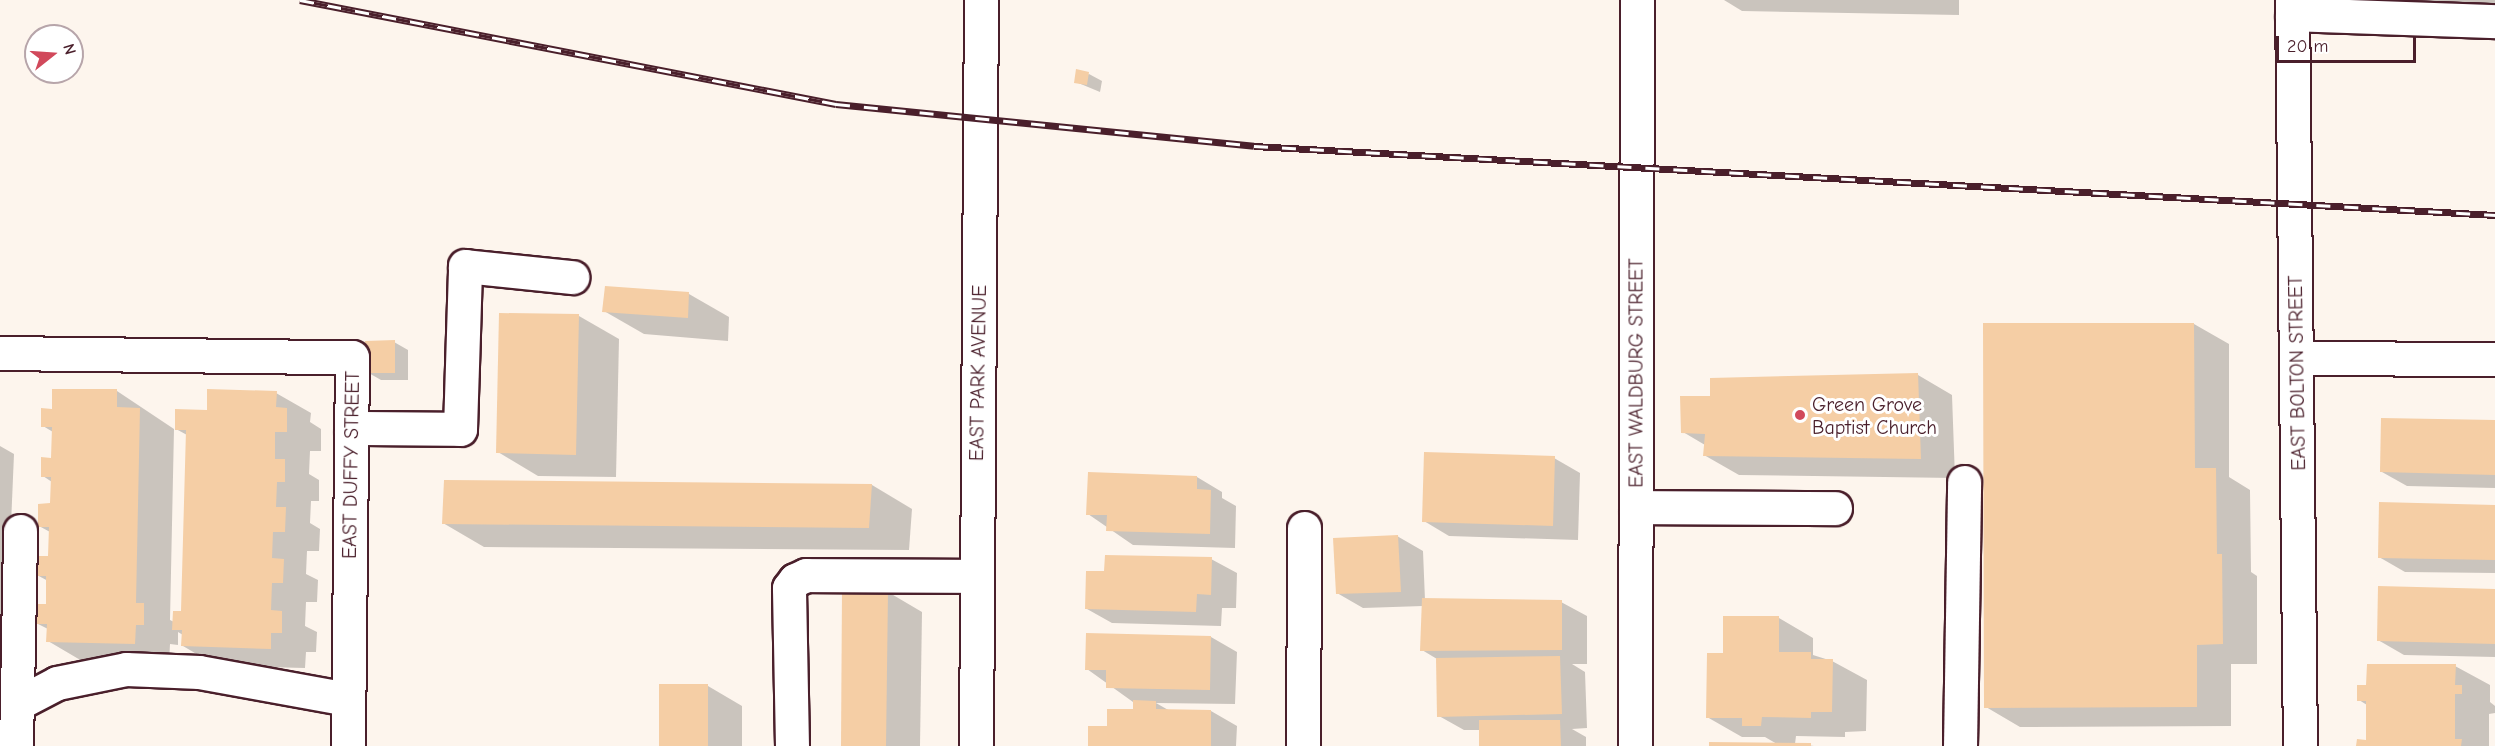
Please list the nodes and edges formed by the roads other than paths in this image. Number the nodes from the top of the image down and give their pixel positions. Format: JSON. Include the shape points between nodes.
{"nodes":[{"id":1,"x":981,"y":0,"type":"edge"},
{"id":2,"x":1637,"y":0,"type":"edge"},
{"id":3,"x":2292,"y":7,"type":"edge"},
{"id":4,"x":2495,"y":21,"type":"edge"},
{"id":5,"x":572,"y":277,"type":"dead end"},
{"id":6,"x":0,"y":353,"type":"edge"},
{"id":7,"x":2297,"y":358,"type":"junction"},
{"id":8,"x":2495,"y":359,"type":"edge"},
{"id":9,"x":351,"y":428,"type":"junction"},
{"id":10,"x":1964,"y":482,"type":"dead end"},
{"id":11,"x":1636,"y":507,"type":"junction"},
{"id":12,"x":1835,"y":508,"type":"dead end"},
{"id":13,"x":1304,"y":528,"type":"dead end"},
{"id":14,"x":20,"y":531,"type":"dead end"},
{"id":15,"x":976,"y":576,"type":"junction"},
{"id":16,"x":348,"y":699,"type":"junction"},
{"id":17,"x":17,"y":704,"type":"junction"},
{"id":18,"x":16,"y":746,"type":"edge"},
{"id":19,"x":348,"y":746,"type":"edge"},
{"id":20,"x":792,"y":746,"type":"edge"},
{"id":21,"x":976,"y":746,"type":"edge"},
{"id":22,"x":1303,"y":746,"type":"edge"},
{"id":23,"x":1635,"y":746,"type":"edge"},
{"id":24,"x":1960,"y":746,"type":"edge"},
{"id":25,"x":2300,"y":746,"type":"edge"}],
"edges":[{"from":1,"to":15,"type":"street","name":"EAST PARK AVENUE"},
{"from":2,"to":11,"type":"street","name":"EAST WALDBURG STREET"},
{"from":3,"to":4,"type":"street"},
{"from":3,"to":7,"type":"street","name":"EAST BOLTON STREET"},
{"from":5,"to":9,"type":"street","via":[[465,266],[460,429]]},
{"from":6,"to":9,"type":"street","name":"EAST DUFFY STREET","via":[[352,357]]},
{"from":7,"to":8,"type":"street"},
{"from":7,"to":25,"type":"street","name":"EAST BOLTON STREET"},
{"from":9,"to":16,"type":"street","name":"EAST DUFFY STREET"},
{"from":10,"to":24,"type":"street"},
{"from":11,"to":12,"type":"street"},
{"from":11,"to":23,"type":"street","name":"EAST WALDBURG STREET"},
{"from":13,"to":22,"type":"street"},
{"from":14,"to":17,"type":"street"},
{"from":15,"to":20,"type":"street","via":[[806,575],[795,580],[789,588]]},
{"from":15,"to":21,"type":"street","name":"EAST PARK AVENUE"},
{"from":16,"to":17,"type":"street","via":[[199,672],[126,669],[57,683]]},
{"from":16,"to":19,"type":"street","name":"EAST DUFFY STREET"},
{"from":17,"to":18,"type":"street"}]}
